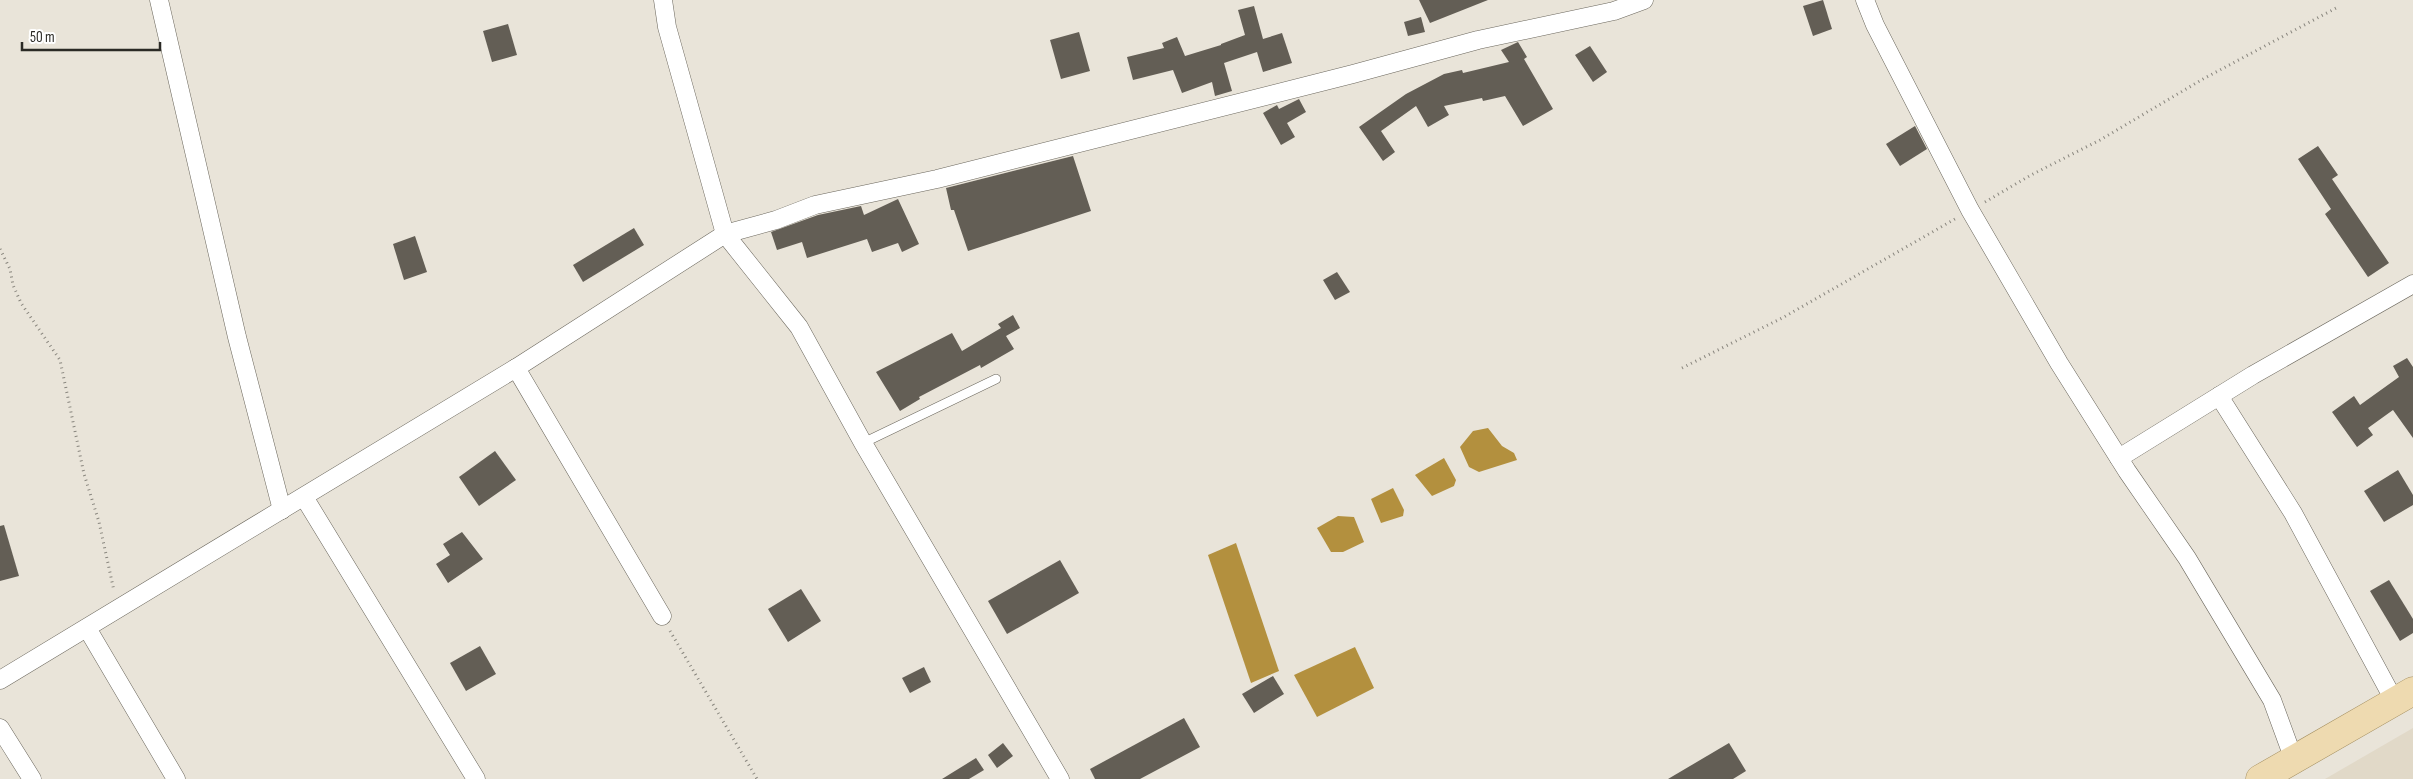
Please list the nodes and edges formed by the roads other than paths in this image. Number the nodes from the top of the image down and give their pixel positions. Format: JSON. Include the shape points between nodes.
{"nodes":[{"id":1,"x":159,"y":0,"type":"edge"},
{"id":2,"x":663,"y":0,"type":"edge"},
{"id":3,"x":1644,"y":0,"type":"edge"},
{"id":4,"x":1865,"y":0,"type":"edge"},
{"id":5,"x":725,"y":234,"type":"junction"},
{"id":6,"x":2413,"y":284,"type":"edge"},
{"id":7,"x":516,"y":368,"type":"junction"},
{"id":8,"x":996,"y":379,"type":"dead end"},
{"id":9,"x":2218,"y":396,"type":"junction"},
{"id":10,"x":863,"y":443,"type":"junction"},
{"id":11,"x":2119,"y":458,"type":"junction"},
{"id":12,"x":304,"y":497,"type":"junction"},
{"id":13,"x":282,"y":510,"type":"junction"},
{"id":14,"x":662,"y":616,"type":"road end"},
{"id":15,"x":87,"y":628,"type":"junction"},
{"id":16,"x":0,"y":680,"type":"edge"},
{"id":17,"x":2404,"y":696,"type":"edge"},
{"id":18,"x":0,"y":728,"type":"edge"},
{"id":19,"x":2294,"y":760,"type":"junction"},
{"id":20,"x":32,"y":779,"type":"edge"},
{"id":21,"x":176,"y":779,"type":"edge"},
{"id":22,"x":476,"y":779,"type":"edge"},
{"id":23,"x":1060,"y":779,"type":"edge"},
{"id":24,"x":2260,"y":779,"type":"edge"}],
"edges":[{"from":1,"to":13,"type":"street","via":[[237,336]]},
{"from":2,"to":5,"type":"street","via":[[667,27]]},
{"from":3,"to":5,"type":"street","via":[[937,179],[815,205]]},
{"from":4,"to":11,"type":"street","via":[[1970,210],[2059,364]]},
{"from":5,"to":7,"type":"street"},
{"from":5,"to":10,"type":"street","via":[[798,327]]},
{"from":6,"to":9,"type":"street"},
{"from":7,"to":12,"type":"street"},
{"from":7,"to":14,"type":"street"},
{"from":8,"to":10,"type":"lane"},
{"from":9,"to":11,"type":"street"},
{"from":9,"to":17,"type":"street"},
{"from":10,"to":23,"type":"street"},
{"from":11,"to":19,"type":"street","via":[[2187,558],[2272,700]]},
{"from":12,"to":13,"type":"street"},
{"from":12,"to":22,"type":"street"},
{"from":13,"to":15,"type":"street"},
{"from":15,"to":16,"type":"street"},
{"from":15,"to":21,"type":"street"},
{"from":17,"to":19,"type":"main road"},
{"from":18,"to":20,"type":"street"},
{"from":19,"to":24,"type":"main road"}]}
